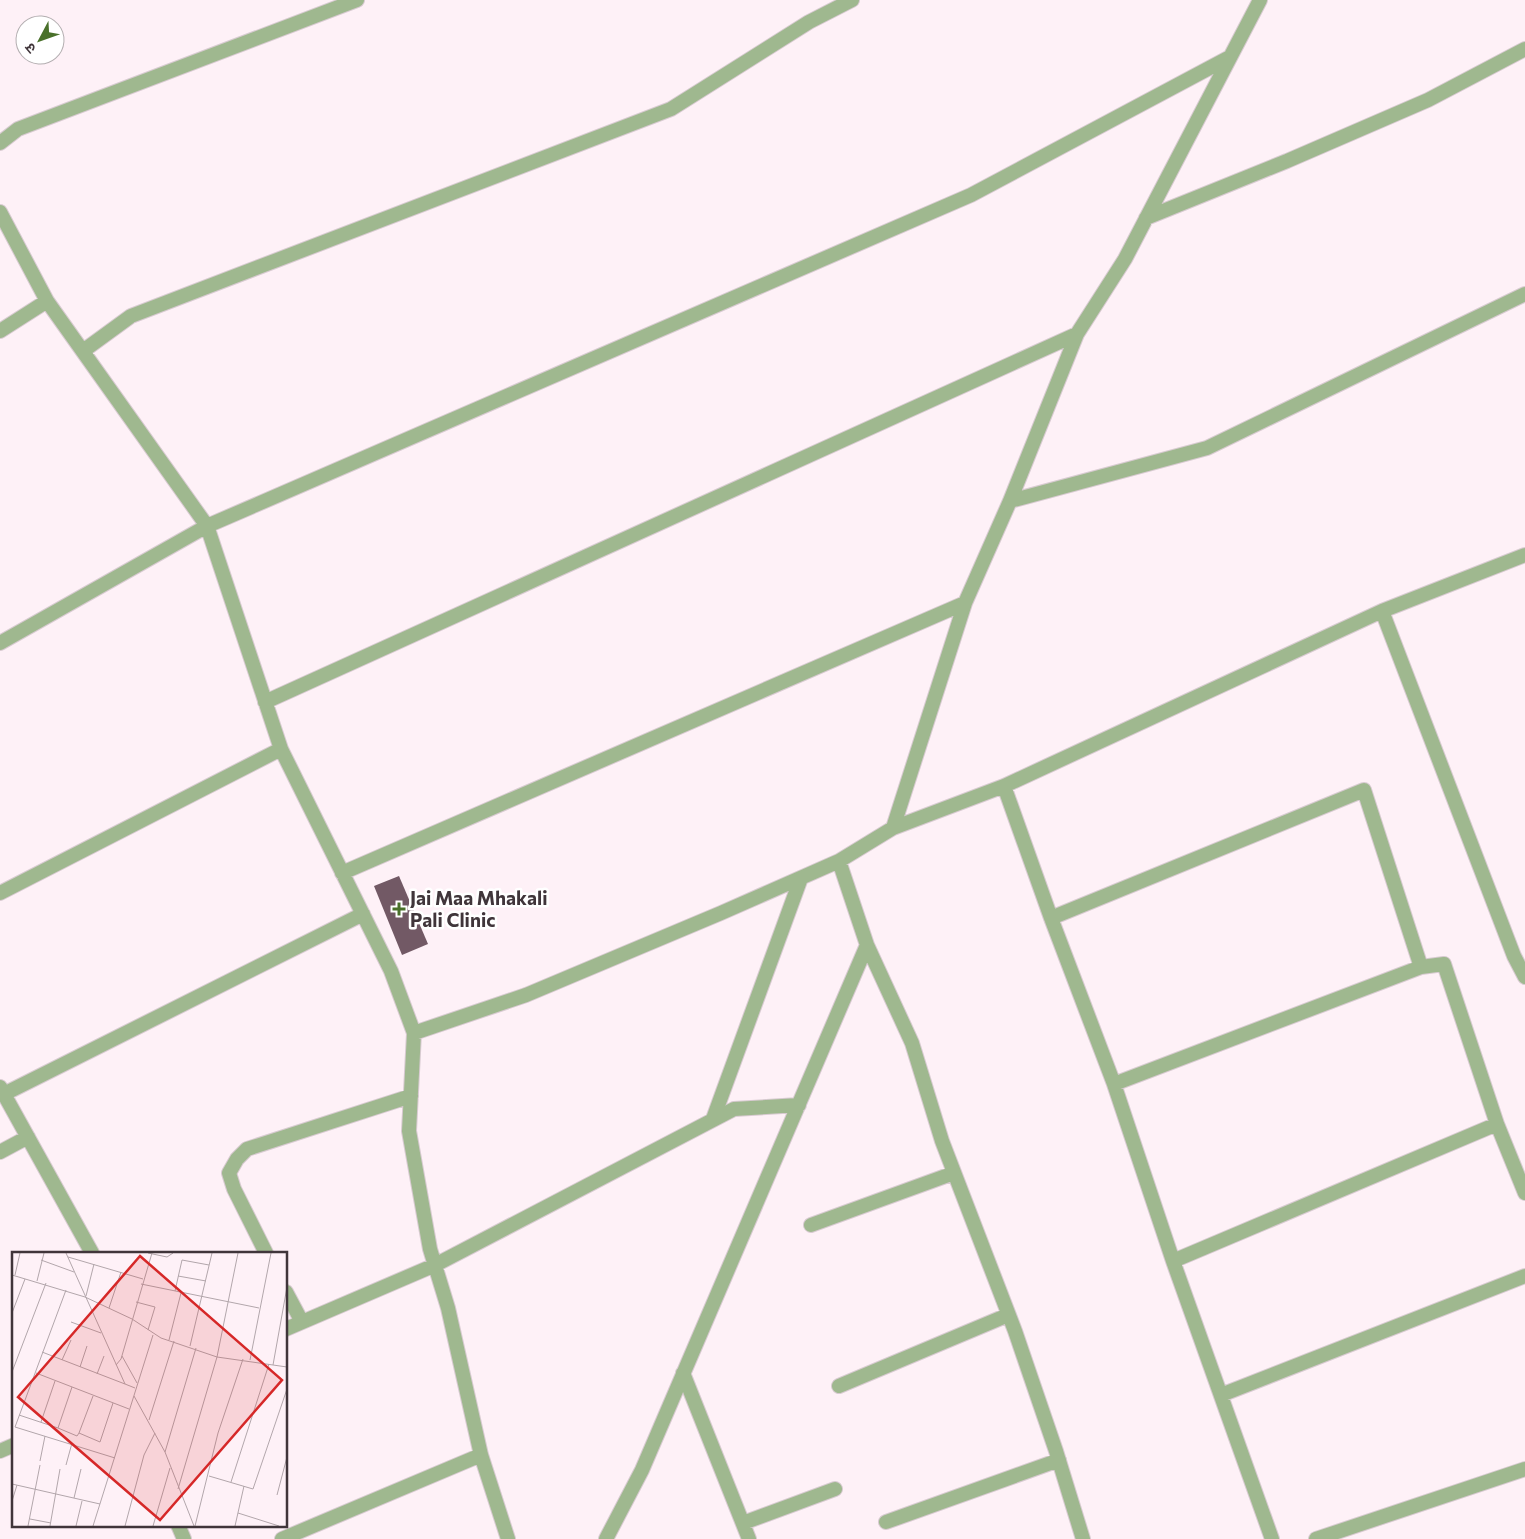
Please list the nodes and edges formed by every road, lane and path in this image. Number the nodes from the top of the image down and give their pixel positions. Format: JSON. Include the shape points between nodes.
{"nodes":[{"id":1,"x":357,"y":0,"type":"edge"},
{"id":2,"x":852,"y":0,"type":"edge"},
{"id":3,"x":1260,"y":0,"type":"edge"},
{"id":4,"x":1525,"y":49,"type":"edge"},
{"id":5,"x":1230,"y":57,"type":"junction"},
{"id":6,"x":0,"y":143,"type":"edge"},
{"id":7,"x":0,"y":212,"type":"edge"},
{"id":8,"x":1146,"y":218,"type":"junction"},
{"id":9,"x":1525,"y":294,"type":"edge"},
{"id":10,"x":47,"y":301,"type":"junction"},
{"id":11,"x":0,"y":331,"type":"edge"},
{"id":12,"x":1077,"y":334,"type":"junction"},
{"id":13,"x":83,"y":351,"type":"junction"},
{"id":14,"x":1010,"y":502,"type":"junction"},
{"id":15,"x":207,"y":526,"type":"junction"},
{"id":16,"x":1525,"y":555,"type":"edge"},
{"id":17,"x":965,"y":603,"type":"junction"},
{"id":18,"x":1382,"y":611,"type":"junction"},
{"id":19,"x":0,"y":643,"type":"edge"},
{"id":20,"x":265,"y":702,"type":"junction"},
{"id":21,"x":281,"y":749,"type":"junction"},
{"id":22,"x":1004,"y":786,"type":"junction"},
{"id":23,"x":893,"y":828,"type":"junction"},
{"id":24,"x":839,"y":861,"type":"junction"},
{"id":25,"x":342,"y":873,"type":"junction"},
{"id":26,"x":801,"y":878,"type":"junction"},
{"id":27,"x":0,"y":893,"type":"edge"},
{"id":28,"x":363,"y":914,"type":"junction"},
{"id":29,"x":1051,"y":918,"type":"junction"},
{"id":30,"x":867,"y":945,"type":"junction"},
{"id":31,"x":1520,"y":954,"type":"edge"},
{"id":32,"x":1421,"y":967,"type":"junction"},
{"id":33,"x":1525,"y":977,"type":"edge"},
{"id":34,"x":414,"y":1033,"type":"junction"},
{"id":35,"x":1114,"y":1084,"type":"junction"},
{"id":36,"x":2,"y":1090,"type":"edge"},
{"id":37,"x":411,"y":1096,"type":"junction"},
{"id":38,"x":798,"y":1104,"type":"junction"},
{"id":39,"x":713,"y":1119,"type":"junction"},
{"id":40,"x":1497,"y":1124,"type":"junction"},
{"id":41,"x":28,"y":1137,"type":"junction"},
{"id":42,"x":0,"y":1152,"type":"edge"},
{"id":43,"x":954,"y":1173,"type":"junction"},
{"id":44,"x":1525,"y":1193,"type":"edge"},
{"id":45,"x":811,"y":1225,"type":"dead end"},
{"id":46,"x":91,"y":1252,"type":"edge"},
{"id":47,"x":266,"y":1252,"type":"edge"},
{"id":48,"x":1173,"y":1261,"type":"junction"},
{"id":49,"x":435,"y":1265,"type":"junction"},
{"id":50,"x":1525,"y":1276,"type":"edge"},
{"id":51,"x":288,"y":1296,"type":"edge"},
{"id":52,"x":1008,"y":1315,"type":"junction"},
{"id":53,"x":302,"y":1322,"type":"junction"},
{"id":54,"x":288,"y":1328,"type":"edge"},
{"id":55,"x":683,"y":1373,"type":"junction"},
{"id":56,"x":839,"y":1386,"type":"dead end"},
{"id":57,"x":1221,"y":1395,"type":"junction"},
{"id":58,"x":12,"y":1446,"type":"edge"},
{"id":59,"x":0,"y":1451,"type":"edge"},
{"id":60,"x":481,"y":1456,"type":"junction"},
{"id":61,"x":1059,"y":1460,"type":"junction"},
{"id":62,"x":1525,"y":1469,"type":"edge"},
{"id":63,"x":835,"y":1489,"type":"dead end"},
{"id":64,"x":886,"y":1522,"type":"dead end"},
{"id":65,"x":743,"y":1523,"type":"junction"},
{"id":66,"x":178,"y":1526,"type":"edge"},
{"id":67,"x":184,"y":1539,"type":"edge"},
{"id":68,"x":282,"y":1539,"type":"edge"},
{"id":69,"x":508,"y":1539,"type":"edge"},
{"id":70,"x":606,"y":1539,"type":"edge"},
{"id":71,"x":749,"y":1539,"type":"edge"},
{"id":72,"x":1082,"y":1539,"type":"edge"},
{"id":73,"x":1272,"y":1539,"type":"edge"},
{"id":74,"x":1316,"y":1539,"type":"edge"}],
"edges":[{"from":1,"to":6,"type":"street","via":[[18,129]]},
{"from":2,"to":13,"type":"street","via":[[810,22],[671,109],[131,316]]},
{"from":3,"to":5,"type":"street"},
{"from":4,"to":8,"type":"street","via":[[1428,100]]},
{"from":5,"to":8,"type":"street"},
{"from":5,"to":15,"type":"street","via":[[971,195]]},
{"from":7,"to":10,"type":"street"},
{"from":8,"to":12,"type":"street","via":[[1125,259]]},
{"from":9,"to":14,"type":"street","via":[[1206,448]]},
{"from":10,"to":11,"type":"street"},
{"from":10,"to":13,"type":"street"},
{"from":12,"to":14,"type":"street"},
{"from":12,"to":20,"type":"street"},
{"from":13,"to":15,"type":"street"},
{"from":14,"to":17,"type":"street"},
{"from":15,"to":19,"type":"street"},
{"from":15,"to":20,"type":"street"},
{"from":16,"to":18,"type":"street"},
{"from":17,"to":23,"type":"street"},
{"from":17,"to":25,"type":"street"},
{"from":18,"to":22,"type":"street"},
{"from":18,"to":31,"type":"street"},
{"from":20,"to":21,"type":"street"},
{"from":21,"to":25,"type":"street"},
{"from":21,"to":27,"type":"street"},
{"from":22,"to":23,"type":"street"},
{"from":22,"to":29,"type":"street"},
{"from":23,"to":24,"type":"street"},
{"from":24,"to":26,"type":"street"},
{"from":24,"to":30,"type":"street"},
{"from":25,"to":28,"type":"street"},
{"from":26,"to":34,"type":"street","via":[[526,995]]},
{"from":26,"to":39,"type":"street"},
{"from":28,"to":34,"type":"street","via":[[391,971]]},
{"from":28,"to":36,"type":"street"},
{"from":29,"to":32,"type":"street","via":[[1364,790]]},
{"from":29,"to":35,"type":"street"},
{"from":30,"to":38,"type":"street"},
{"from":30,"to":43,"type":"street","via":[[912,1043]]},
{"from":31,"to":33,"type":"street"},
{"from":32,"to":35,"type":"street"},
{"from":32,"to":40,"type":"street","via":[[1444,964]]},
{"from":34,"to":37,"type":"street"},
{"from":35,"to":48,"type":"street"},
{"from":36,"to":41,"type":"street"},
{"from":37,"to":47,"type":"street","via":[[247,1150],[237,1159],[229,1173]]},
{"from":37,"to":49,"type":"street","via":[[409,1131]]},
{"from":38,"to":39,"type":"street","via":[[734,1108]]},
{"from":38,"to":55,"type":"street"},
{"from":39,"to":49,"type":"street"},
{"from":40,"to":44,"type":"street"},
{"from":40,"to":48,"type":"street"},
{"from":41,"to":42,"type":"street"},
{"from":41,"to":46,"type":"street"},
{"from":43,"to":45,"type":"street"},
{"from":43,"to":52,"type":"street"},
{"from":48,"to":57,"type":"street"},
{"from":49,"to":53,"type":"street"},
{"from":49,"to":60,"type":"street","via":[[448,1308]]},
{"from":50,"to":57,"type":"street"},
{"from":51,"to":53,"type":"street"},
{"from":52,"to":56,"type":"street"},
{"from":52,"to":61,"type":"street"},
{"from":53,"to":54,"type":"street"},
{"from":55,"to":65,"type":"street"},
{"from":55,"to":70,"type":"street","via":[[642,1470]]},
{"from":57,"to":73,"type":"street"},
{"from":58,"to":59,"type":"street"},
{"from":60,"to":68,"type":"street"},
{"from":60,"to":69,"type":"street"},
{"from":61,"to":64,"type":"street"},
{"from":61,"to":72,"type":"street"},
{"from":62,"to":74,"type":"street"},
{"from":63,"to":65,"type":"street"},
{"from":65,"to":71,"type":"street"},
{"from":66,"to":67,"type":"street"}]}
